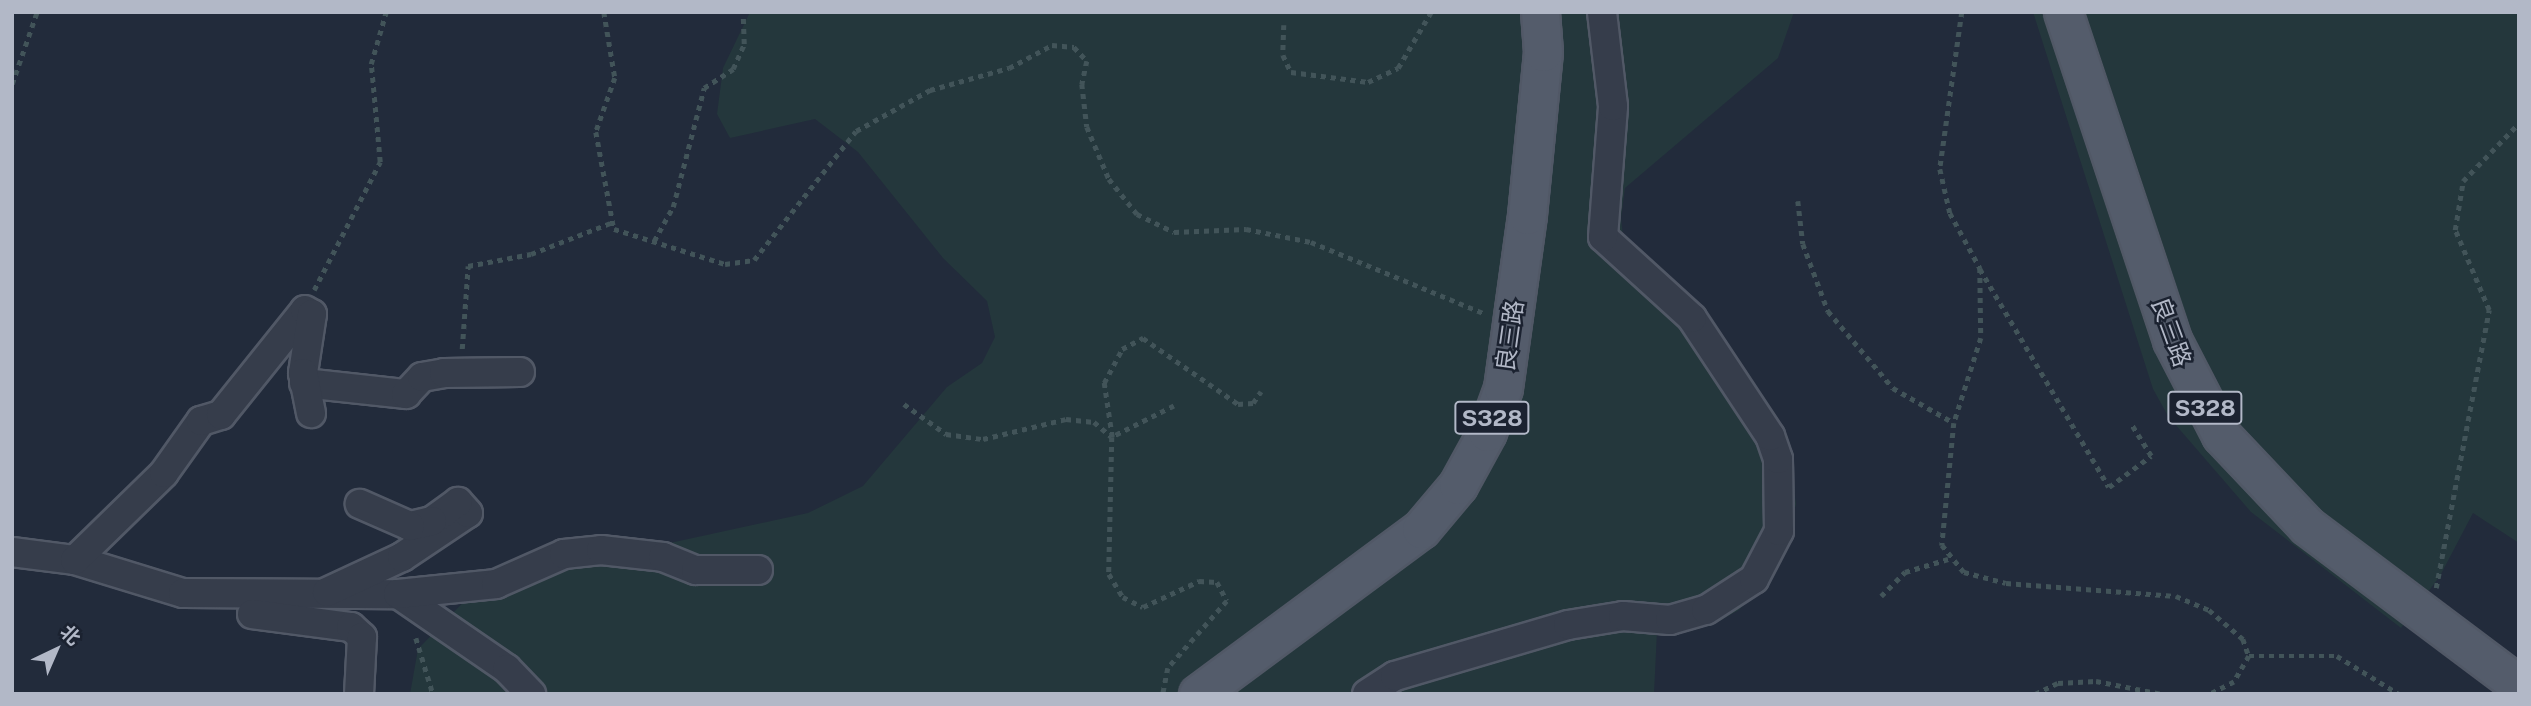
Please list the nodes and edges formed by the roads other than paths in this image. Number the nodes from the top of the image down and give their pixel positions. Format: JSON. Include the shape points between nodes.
{"nodes":[{"id":1,"x":1539,"y":12,"type":"edge"},
{"id":2,"x":1602,"y":12,"type":"edge"},
{"id":3,"x":2063,"y":12,"type":"edge"},
{"id":4,"x":520,"y":372,"type":"dead end"},
{"id":5,"x":304,"y":383,"type":"junction"},
{"id":6,"x":312,"y":413,"type":"dead end"},
{"id":7,"x":360,"y":504,"type":"dead end"},
{"id":8,"x":12,"y":552,"type":"edge"},
{"id":9,"x":75,"y":560,"type":"junction"},
{"id":10,"x":758,"y":570,"type":"dead end"},
{"id":11,"x":398,"y":594,"type":"junction"},
{"id":12,"x":221,"y":595,"type":"junction"},
{"id":13,"x":315,"y":598,"type":"junction"},
{"id":14,"x":2519,"y":685,"type":"edge"},
{"id":15,"x":359,"y":694,"type":"edge"},
{"id":16,"x":531,"y":694,"type":"edge"},
{"id":17,"x":1198,"y":694,"type":"edge"},
{"id":18,"x":1367,"y":694,"type":"edge"}],
"edges":[{"from":1,"to":17,"type":"main road","name":"良三路","number":"S328","via":[[1543,52],[1513,324],[1487,432],[1458,485],[1421,529]]},
{"from":2,"to":18,"type":"street","via":[[1613,106],[1603,237],[1692,318],[1770,436],[1778,459],[1779,531],[1754,579],[1706,610],[1670,620],[1623,616],[1568,625],[1395,677]]},
{"from":3,"to":14,"type":"main road","name":"良三路","number":"S328","via":[[2172,340],[2199,399],[2260,481],[2346,558]]},
{"from":4,"to":5,"type":"street","via":[[422,377],[406,394]]},
{"from":5,"to":6,"type":"street"},
{"from":5,"to":9,"type":"street","via":[[312,314],[305,310],[221,415],[201,421],[164,473]]},
{"from":7,"to":13,"type":"street","via":[[410,526],[432,521],[458,502],[468,513],[401,557]]},
{"from":8,"to":9,"type":"street"},
{"from":9,"to":12,"type":"street","via":[[183,593]]},
{"from":10,"to":11,"type":"street","via":[[696,570],[663,557],[601,550],[564,554],[496,584]]},
{"from":11,"to":13,"type":"street"},
{"from":11,"to":16,"type":"street","via":[[507,669]]},
{"from":12,"to":13,"type":"street"},
{"from":12,"to":15,"type":"street","via":[[220,611],[351,627],[362,637]]}]}
